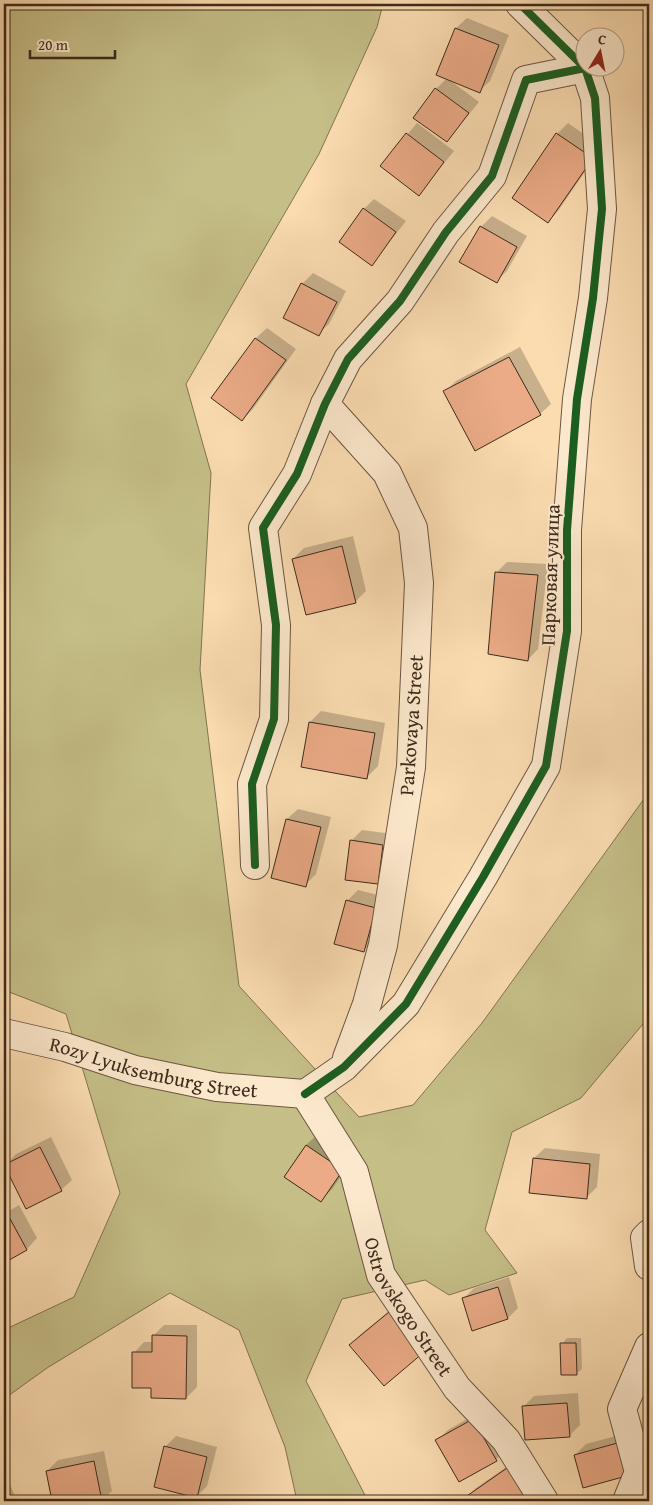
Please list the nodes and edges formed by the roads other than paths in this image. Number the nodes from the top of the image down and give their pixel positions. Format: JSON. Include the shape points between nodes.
{"nodes":[{"id":1,"x":520,"y":4,"type":"edge"},
{"id":2,"x":576,"y":59,"type":"edge"},
{"id":3,"x":576,"y":70,"type":"edge"},
{"id":4,"x":588,"y":78,"type":"edge"},
{"id":5,"x":326,"y":404,"type":"junction"},
{"id":6,"x":255,"y":865,"type":"dead end"},
{"id":7,"x":4,"y":1033,"type":"edge"},
{"id":8,"x":344,"y":1066,"type":"junction"},
{"id":9,"x":305,"y":1094,"type":"junction"},
{"id":10,"x":649,"y":1234,"type":"edge"},
{"id":11,"x":649,"y":1266,"type":"edge"},
{"id":12,"x":649,"y":1347,"type":"edge"},
{"id":13,"x":544,"y":1501,"type":"edge"},
{"id":14,"x":627,"y":1501,"type":"edge"}],
"edges":[{"from":1,"to":2,"type":"street","name":"Парковая улица"},
{"from":3,"to":5,"type":"street","via":[[526,80],[492,176],[446,232],[400,301],[348,359]]},
{"from":4,"to":8,"type":"street","name":"Парковая улица","via":[[595,98],[602,209],[593,298],[577,399],[567,530],[568,631],[546,766],[406,1004]]},
{"from":5,"to":6,"type":"street","via":[[297,474],[262,528],[276,625],[274,719],[252,784]]},
{"from":5,"to":8,"type":"street","name":"Parkovaya Street","via":[[387,473],[413,528],[419,583],[410,776],[383,945],[367,1004]]},
{"from":7,"to":9,"type":"street","name":"Rozy Lyuksemburg Street","via":[[65,1047],[135,1070],[218,1087]]},
{"from":8,"to":9,"type":"street","name":"Парковая улица"},
{"from":9,"to":13,"type":"street","name":"Ostrovskogo Street","via":[[354,1172],[381,1275],[457,1388],[506,1440]]},
{"from":10,"to":11,"type":"street","via":[[645,1238]]},
{"from":12,"to":14,"type":"street","via":[[622,1409],[639,1472]]}]}
